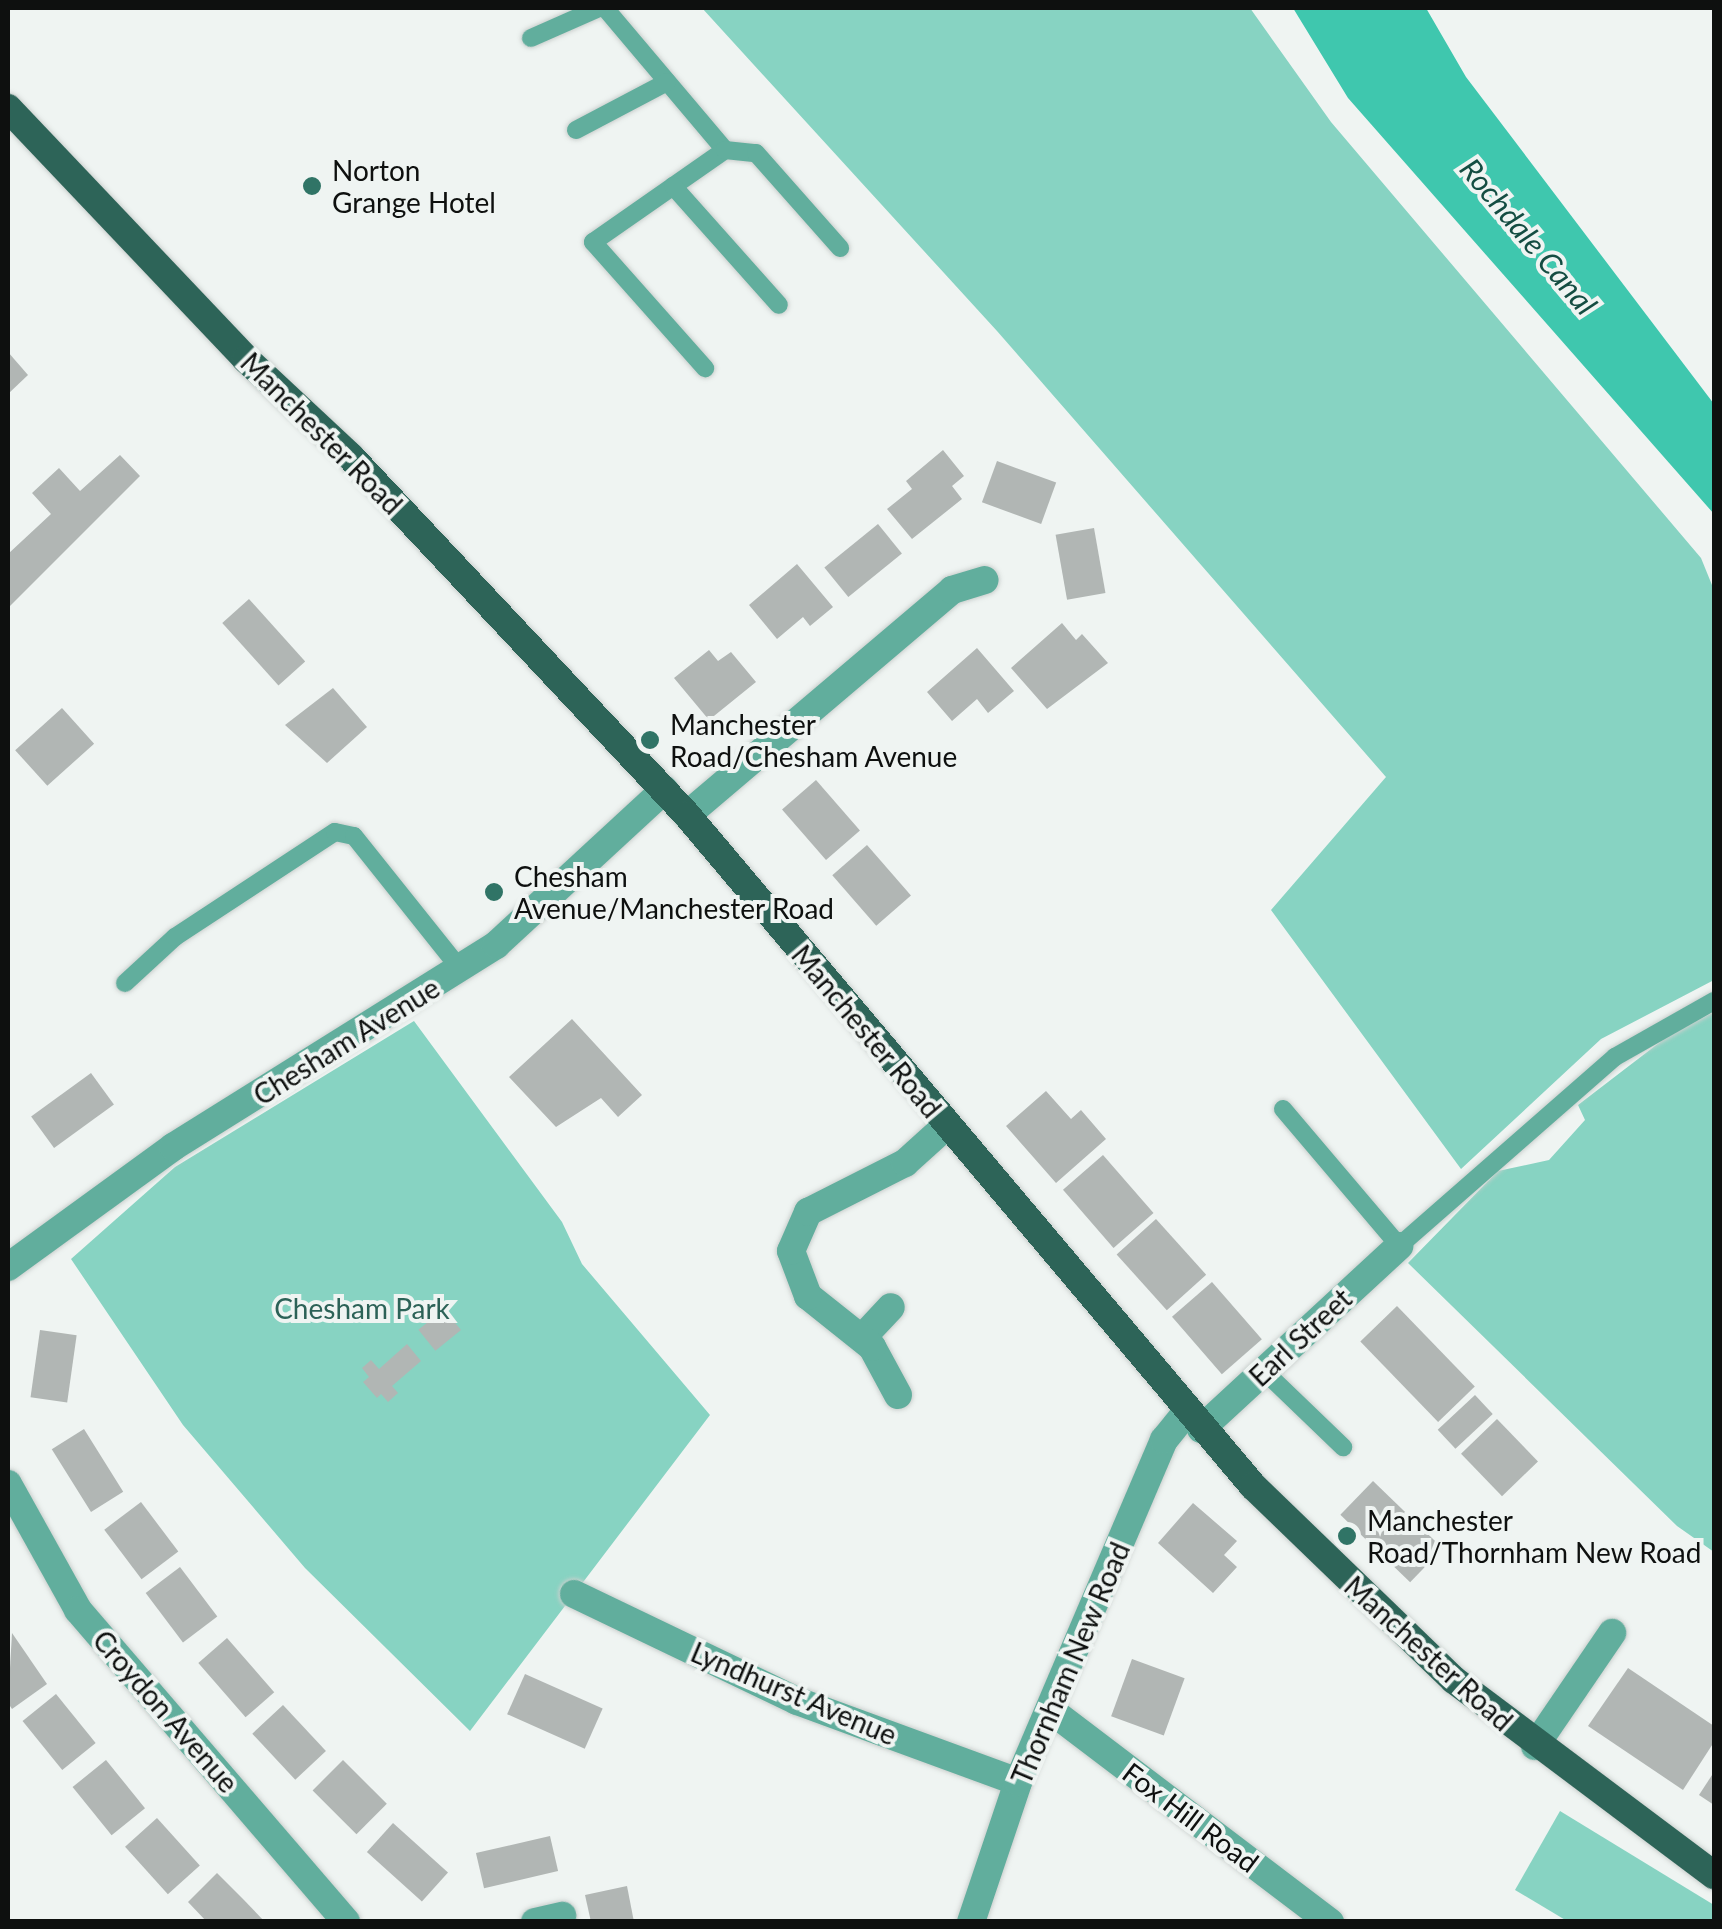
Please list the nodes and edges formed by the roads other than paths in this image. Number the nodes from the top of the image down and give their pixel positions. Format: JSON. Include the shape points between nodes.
{"nodes":[{"id":1,"x":602,"y":8,"type":"edge"},
{"id":2,"x":531,"y":38,"type":"dead end"},
{"id":3,"x":668,"y":82,"type":"junction"},
{"id":4,"x":8,"y":108,"type":"edge"},
{"id":5,"x":576,"y":130,"type":"dead end"},
{"id":6,"x":725,"y":150,"type":"junction"},
{"id":7,"x":673,"y":186,"type":"junction"},
{"id":8,"x":840,"y":248,"type":"dead end"},
{"id":9,"x":779,"y":305,"type":"dead end"},
{"id":10,"x":705,"y":368,"type":"dead end"},
{"id":11,"x":984,"y":580,"type":"dead end"},
{"id":12,"x":664,"y":790,"type":"junction"},
{"id":13,"x":687,"y":814,"type":"junction"},
{"id":14,"x":461,"y":970,"type":"junction"},
{"id":15,"x":125,"y":982,"type":"dead end"},
{"id":16,"x":1714,"y":1001,"type":"edge"},
{"id":17,"x":1283,"y":1109,"type":"dead end"},
{"id":18,"x":946,"y":1126,"type":"junction"},
{"id":19,"x":1398,"y":1246,"type":"junction"},
{"id":20,"x":8,"y":1267,"type":"edge"},
{"id":21,"x":891,"y":1307,"type":"dead end"},
{"id":22,"x":862,"y":1338,"type":"junction"},
{"id":23,"x":1264,"y":1371,"type":"junction"},
{"id":24,"x":898,"y":1395,"type":"dead end"},
{"id":25,"x":1194,"y":1421,"type":"junction"},
{"id":26,"x":1343,"y":1447,"type":"dead end"},
{"id":27,"x":8,"y":1484,"type":"edge"},
{"id":28,"x":574,"y":1594,"type":"dead end"},
{"id":29,"x":1612,"y":1633,"type":"dead end"},
{"id":30,"x":1052,"y":1712,"type":"junction"},
{"id":31,"x":1535,"y":1746,"type":"junction"},
{"id":32,"x":1018,"y":1782,"type":"junction"},
{"id":33,"x":1714,"y":1875,"type":"edge"},
{"id":34,"x":346,"y":1922,"type":"edge"},
{"id":35,"x":971,"y":1922,"type":"edge"},
{"id":36,"x":1330,"y":1922,"type":"edge"}],
"edges":[{"from":1,"to":2,"type":"lane"},
{"from":1,"to":3,"type":"lane"},
{"from":3,"to":5,"type":"lane"},
{"from":3,"to":6,"type":"lane"},
{"from":4,"to":12,"type":"main road","name":"Manchester Road","via":[[246,359],[350,456]]},
{"from":6,"to":7,"type":"lane"},
{"from":6,"to":8,"type":"lane","via":[[756,154]]},
{"from":7,"to":9,"type":"lane"},
{"from":7,"to":10,"type":"lane","via":[[593,242]]},
{"from":11,"to":13,"type":"street","via":[[952,590]]},
{"from":12,"to":13,"type":"main road","name":"Manchester Road"},
{"from":12,"to":14,"type":"street","name":"Chesham Avenue","via":[[564,888]]},
{"from":13,"to":18,"type":"main road","name":"Manchester Road"},
{"from":14,"to":15,"type":"lane","via":[[354,836],[335,832],[175,937]]},
{"from":14,"to":20,"type":"street","name":"Chesham Avenue","via":[[173,1147]]},
{"from":16,"to":19,"type":"lane","via":[[1615,1058]]},
{"from":17,"to":19,"type":"lane"},
{"from":18,"to":22,"type":"street","via":[[906,1164],[829,1197],[798,1228],[792,1251],[808,1296]]},
{"from":18,"to":25,"type":"main road","name":"Manchester Road"},
{"from":19,"to":23,"type":"street","name":"Earl Street"},
{"from":21,"to":22,"type":"street"},
{"from":22,"to":24,"type":"street"},
{"from":23,"to":25,"type":"street","name":"Earl Street"},
{"from":23,"to":26,"type":"lane"},
{"from":25,"to":30,"type":"street","name":"Thornham New Road","via":[[1164,1440]]},
{"from":25,"to":31,"type":"main road","name":"Manchester Road","via":[[1380,1615]]},
{"from":27,"to":34,"type":"street","name":"Croydon Avenue","via":[[78,1610]]},
{"from":28,"to":32,"type":"street","name":"Lyndhurst Avenue","via":[[797,1701]]},
{"from":29,"to":31,"type":"street"},
{"from":30,"to":32,"type":"street","name":"Thornham New Road"},
{"from":30,"to":36,"type":"street","name":"Fox Hill Road"},
{"from":31,"to":33,"type":"main road","name":"Manchester Road"},
{"from":32,"to":35,"type":"street","name":"Thornham New Road"}]}
